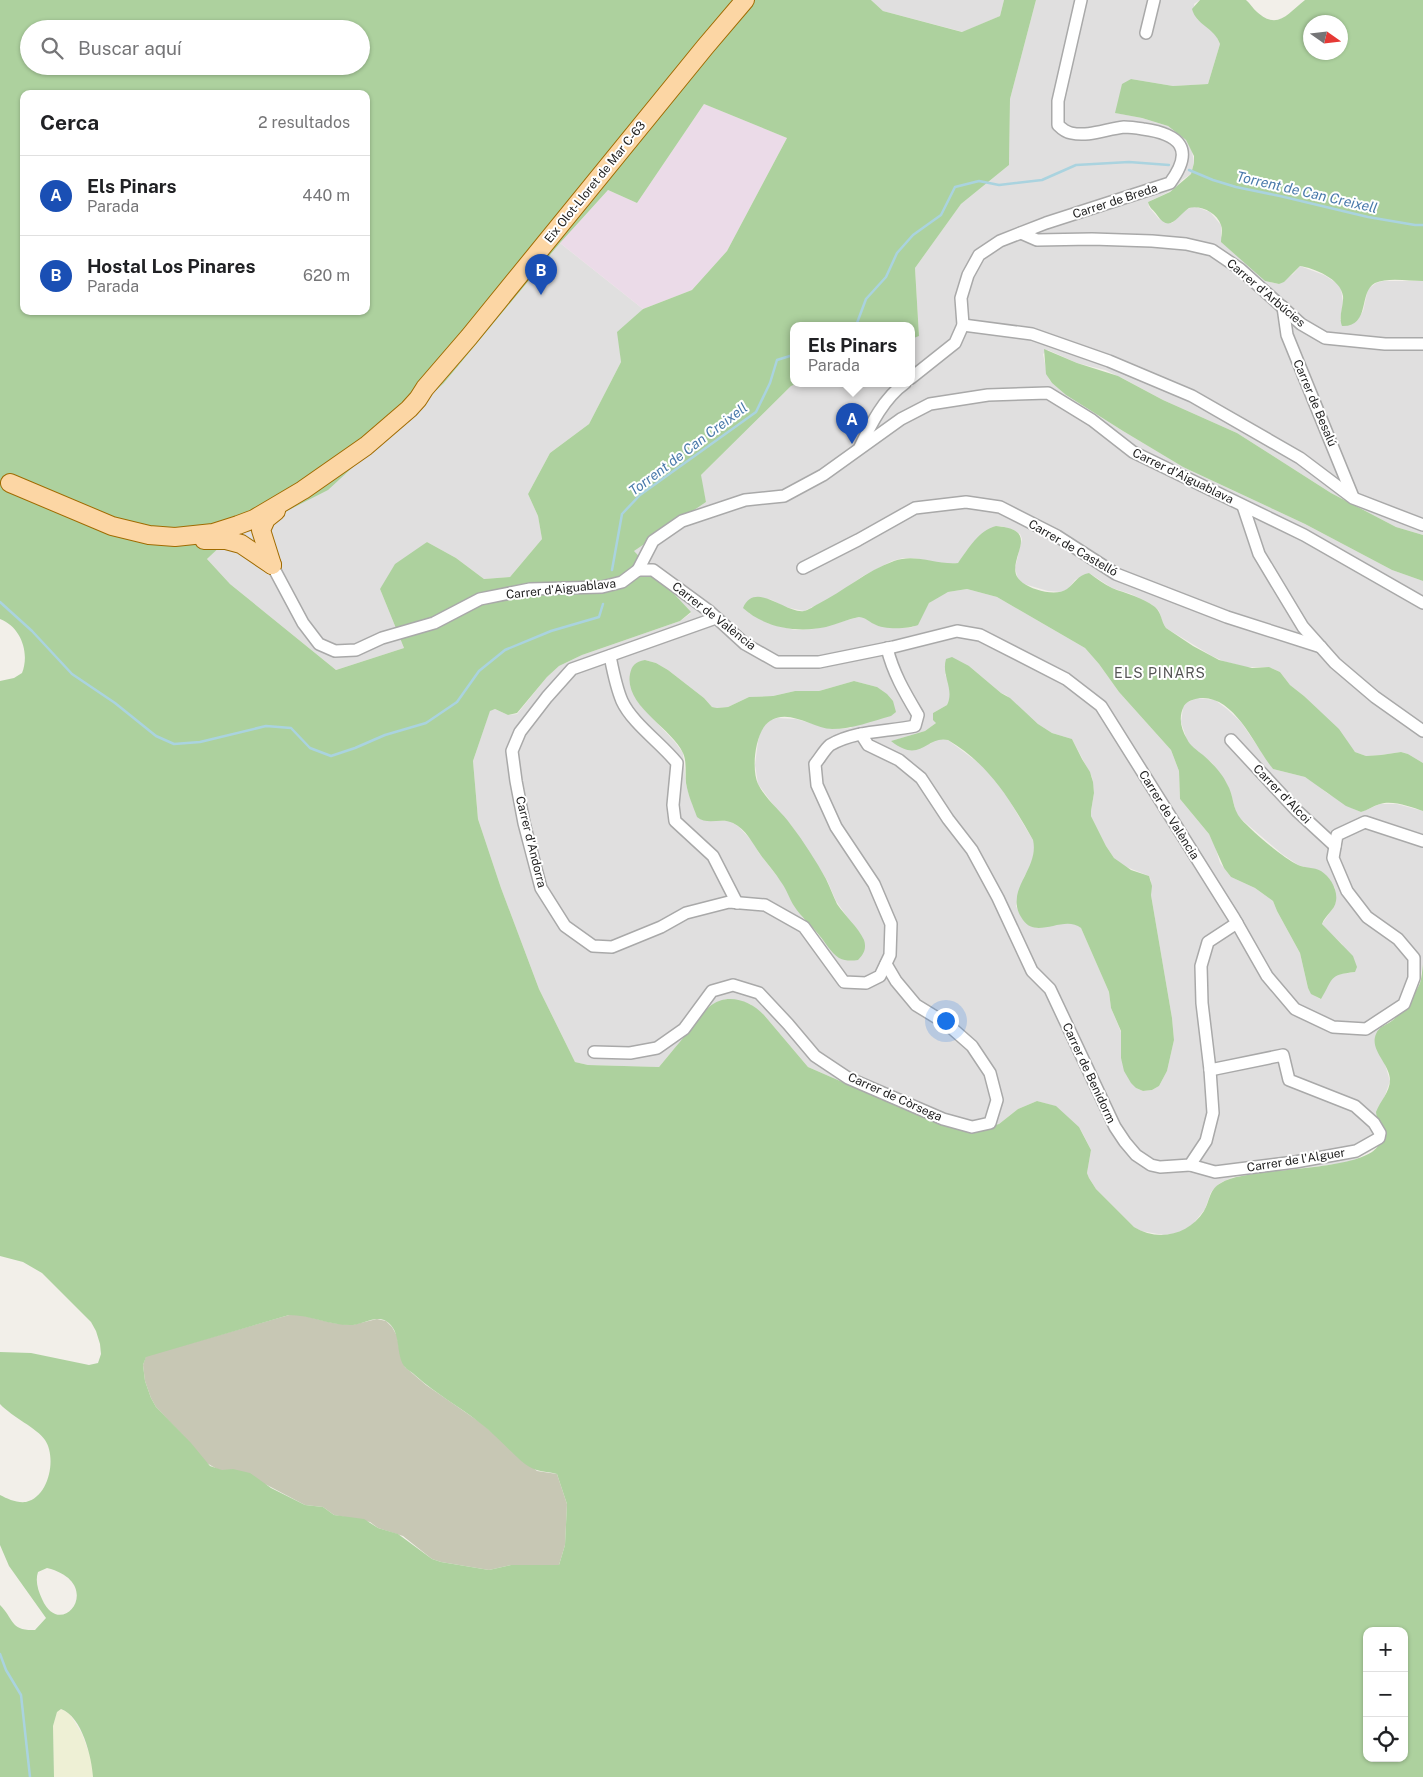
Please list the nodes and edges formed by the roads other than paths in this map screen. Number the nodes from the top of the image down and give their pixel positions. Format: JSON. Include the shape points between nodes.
{"nodes":[{"id":1,"x":745,"y":0,"type":"edge"},
{"id":2,"x":1081,"y":0,"type":"edge"},
{"id":3,"x":1154,"y":0,"type":"edge"},
{"id":4,"x":1146,"y":33,"type":"dead end"},
{"id":5,"x":1021,"y":233,"type":"junction"},
{"id":6,"x":1283,"y":307,"type":"junction"},
{"id":7,"x":963,"y":324,"type":"junction"},
{"id":8,"x":1423,"y":344,"type":"edge"},
{"id":9,"x":915,"y":375,"type":"edge"},
{"id":10,"x":899,"y":387,"type":"edge"},
{"id":11,"x":425,"y":388,"type":"junction"},
{"id":12,"x":352,"y":445,"type":"junction"},
{"id":13,"x":859,"y":448,"type":"junction"},
{"id":14,"x":5,"y":482,"type":"edge"},
{"id":15,"x":1353,"y":498,"type":"junction"},
{"id":16,"x":1243,"y":506,"type":"junction"},
{"id":17,"x":132,"y":522,"type":"junction"},
{"id":18,"x":1423,"y":525,"type":"edge"},
{"id":19,"x":250,"y":532,"type":"junction"},
{"id":20,"x":272,"y":565,"type":"joint"},
{"id":21,"x":803,"y":568,"type":"dead end"},
{"id":22,"x":638,"y":570,"type":"junction"},
{"id":23,"x":1404,"y":592,"type":"junction"},
{"id":24,"x":1423,"y":594,"type":"edge"},
{"id":25,"x":1423,"y":603,"type":"edge"},
{"id":26,"x":716,"y":618,"type":"junction"},
{"id":27,"x":1321,"y":647,"type":"junction"},
{"id":28,"x":887,"y":648,"type":"junction"},
{"id":29,"x":610,"y":656,"type":"junction"},
{"id":30,"x":1423,"y":731,"type":"edge"},
{"id":31,"x":860,"y":734,"type":"junction"},
{"id":32,"x":1231,"y":740,"type":"dead end"},
{"id":33,"x":1423,"y":841,"type":"edge"},
{"id":34,"x":1335,"y":846,"type":"junction"},
{"id":35,"x":737,"y":903,"type":"junction"},
{"id":36,"x":1237,"y":923,"type":"junction"},
{"id":37,"x":886,"y":964,"type":"junction"},
{"id":38,"x":594,"y":1052,"type":"dead end"},
{"id":39,"x":1210,"y":1070,"type":"junction"},
{"id":40,"x":1190,"y":1166,"type":"junction"}],
"edges":[{"from":1,"to":11,"type":"main road","name":"Eix Olot-Lloret de Mar C-63"},
{"from":2,"to":5,"type":"street","name":"Carrer de Breda","via":[[1058,101],[1058,125],[1069,133],[1092,134],[1125,127],[1158,131],[1176,139],[1183,152],[1180,170],[1170,183]]},
{"from":3,"to":4,"type":"street"},
{"from":5,"to":6,"type":"street","name":"Carrer d'Arbúcies","via":[[1037,240],[1152,241],[1212,250],[1240,269]]},
{"from":5,"to":7,"type":"street","name":"Carrer de Breda","via":[[979,254],[961,298]]},
{"from":6,"to":8,"type":"street","name":"Carrer d'Arbúcies","via":[[1301,324],[1325,338]]},
{"from":6,"to":15,"type":"street","name":"Carrer de Besalú","via":[[1286,335]]},
{"from":7,"to":9,"type":"street","via":[[955,343]]},
{"from":7,"to":15,"type":"street","via":[[1032,334],[1109,361],[1192,396],[1300,458]]},
{"from":10,"to":13,"type":"street","via":[[872,422]]},
{"from":11,"to":12,"type":"main road","name":"Eix Olot-Lloret de Mar C-63"},
{"from":11,"to":19,"type":"main road","name":"Eix Olot-Lloret de Mar C-63","via":[[409,409],[366,446],[334,468],[322,482]]},
{"from":12,"to":17,"type":"main road","name":"Eix Olot-Lloret de Mar C-63","via":[[276,495],[229,519],[182,528]]},
{"from":12,"to":19,"type":"main road","via":[[346,454]]},
{"from":13,"to":16,"type":"street","name":"Carrer d'Aiguablava","via":[[901,419],[930,404],[988,395],[1048,393],[1092,420],[1133,452]]},
{"from":13,"to":22,"type":"street","name":"Carrer d'Aiguablava","via":[[824,475],[784,496],[745,500],[682,521],[653,541]]},
{"from":14,"to":17,"type":"main road","name":"Eix Olot-Lloret de Mar C-63","via":[[25,484]]},
{"from":14,"to":19,"type":"main road","name":"Eix Olot-Lloret de Mar C-63","via":[[112,526],[160,541],[226,540]]},
{"from":15,"to":18,"type":"street"},
{"from":16,"to":23,"type":"street","name":"Carrer d'Aiguablava","via":[[1304,535]]},
{"from":16,"to":27,"type":"street","via":[[1259,554],[1303,627]]},
{"from":17,"to":19,"type":"main road","via":[[150,531],[187,533],[220,527]]},
{"from":19,"to":20,"type":"main road"},
{"from":20,"to":22,"type":"street","name":"Carrer d'Aiguablava","via":[[303,623],[319,644],[335,651],[356,650],[382,638],[434,623],[480,599],[530,589],[602,587],[622,582]]},
{"from":21,"to":27,"type":"street","name":"Carrer de Castelló","via":[[915,508],[966,502],[1000,507],[1057,536],[1116,574]]},
{"from":22,"to":26,"type":"street","name":"Carrer de València","via":[[654,570]]},
{"from":23,"to":24,"type":"street"},
{"from":23,"to":25,"type":"street","name":"Carrer d'Aiguablava"},
{"from":26,"to":28,"type":"street","name":"Carrer de València","via":[[745,644],[778,662],[819,662]]},
{"from":26,"to":29,"type":"street","name":"Carrer d'Andorra"},
{"from":27,"to":30,"type":"street","via":[[1375,698]]},
{"from":28,"to":31,"type":"street","via":[[891,665],[918,715],[917,720],[915,726]]},
{"from":28,"to":36,"type":"street","name":"Carrer de València","via":[[957,631],[980,635],[1066,679],[1101,706]]},
{"from":29,"to":35,"type":"street","via":[[623,703],[677,763],[672,805],[675,821],[713,856]]},
{"from":29,"to":35,"type":"street","name":"Carrer d'Andorra","via":[[572,670],[546,697],[520,732],[512,751],[524,823],[541,888],[566,926],[593,946],[612,947],[661,927],[686,912]]},
{"from":31,"to":37,"type":"street","via":[[829,746],[815,764],[818,784],[836,827],[874,884],[890,924],[890,955]]},
{"from":31,"to":40,"type":"street","name":"Carrer de Benidorm","via":[[868,745],[899,760],[921,778],[972,850],[1032,971],[1050,989],[1114,1127],[1125,1142],[1151,1165]]},
{"from":32,"to":34,"type":"street","name":"Carrer d'Alcoi","via":[[1297,811]]},
{"from":33,"to":34,"type":"street","via":[[1365,822],[1337,835]]},
{"from":34,"to":36,"type":"street","name":"Carrer de València","via":[[1333,858],[1346,891],[1367,917],[1398,939],[1414,958],[1414,978],[1404,1004],[1366,1029],[1333,1027],[1295,1009],[1267,976]]},
{"from":35,"to":37,"type":"street","name":"Carrer d'Andorra","via":[[766,906],[804,927],[844,982],[866,983],[880,976]]},
{"from":36,"to":39,"type":"street","via":[[1208,942],[1201,966]]},
{"from":37,"to":38,"type":"street","name":"Carrer de Còrsega","via":[[916,1005],[947,1024],[972,1046],[990,1073],[997,1100],[990,1123],[972,1127],[943,1119],[848,1078],[815,1056],[759,994],[734,985],[712,991],[684,1029],[657,1048],[630,1053]]},
{"from":39,"to":40,"type":"street","via":[[1212,1113],[1206,1141]]},
{"from":39,"to":40,"type":"street","name":"Carrer de l'Alguer","via":[[1283,1055],[1289,1080],[1355,1106],[1374,1123],[1380,1133],[1379,1138],[1356,1151],[1296,1162],[1215,1172]]}]}
